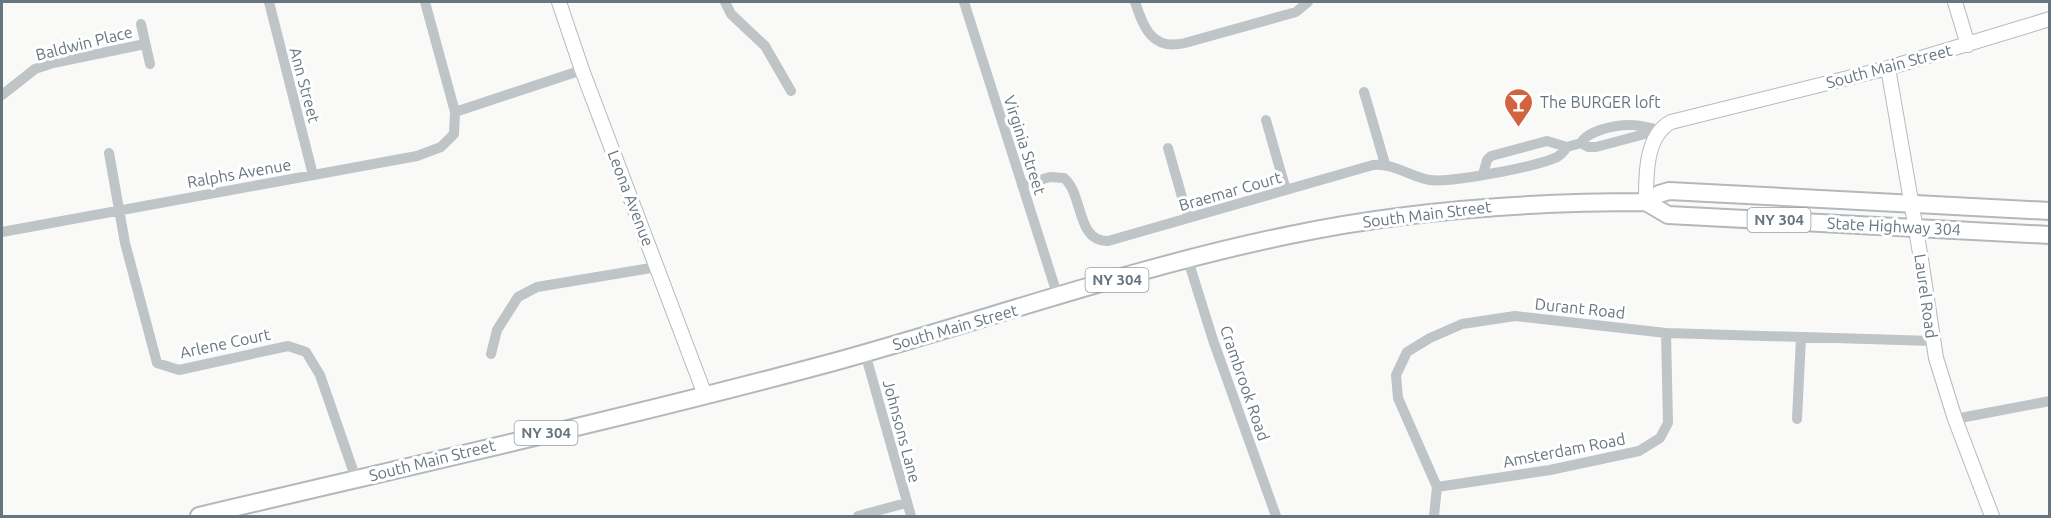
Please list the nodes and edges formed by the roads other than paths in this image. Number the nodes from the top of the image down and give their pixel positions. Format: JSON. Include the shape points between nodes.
{"nodes":[{"id":1,"x":269,"y":2,"type":"edge"},
{"id":2,"x":425,"y":2,"type":"edge"},
{"id":3,"x":559,"y":2,"type":"edge"},
{"id":4,"x":725,"y":2,"type":"edge"},
{"id":5,"x":964,"y":2,"type":"edge"},
{"id":6,"x":1135,"y":2,"type":"edge"},
{"id":7,"x":1308,"y":2,"type":"edge"},
{"id":8,"x":1955,"y":2,"type":"edge"},
{"id":9,"x":2049,"y":19,"type":"edge"},
{"id":10,"x":141,"y":24,"type":"dead end"},
{"id":11,"x":146,"y":44,"type":"junction"},
{"id":12,"x":1968,"y":45,"type":"junction"},
{"id":13,"x":150,"y":64,"type":"dead end"},
{"id":14,"x":1888,"y":68,"type":"junction"},
{"id":15,"x":582,"y":70,"type":"junction"},
{"id":16,"x":791,"y":91,"type":"dead end"},
{"id":17,"x":1364,"y":92,"type":"dead end"},
{"id":18,"x":2,"y":95,"type":"edge"},
{"id":19,"x":455,"y":112,"type":"junction"},
{"id":20,"x":1266,"y":120,"type":"dead end"},
{"id":21,"x":1660,"y":130,"type":"junction"},
{"id":22,"x":1567,"y":147,"type":"junction"},
{"id":23,"x":1168,"y":148,"type":"dead end"},
{"id":24,"x":109,"y":153,"type":"dead end"},
{"id":25,"x":1385,"y":164,"type":"junction"},
{"id":26,"x":1483,"y":174,"type":"junction"},
{"id":27,"x":313,"y":175,"type":"junction"},
{"id":28,"x":1022,"y":186,"type":"junction"},
{"id":29,"x":1286,"y":190,"type":"junction"},
{"id":30,"x":1646,"y":202,"type":"junction"},
{"id":31,"x":1911,"y":202,"type":"junction"},
{"id":32,"x":118,"y":210,"type":"junction"},
{"id":33,"x":2049,"y":211,"type":"edge"},
{"id":34,"x":1188,"y":218,"type":"junction"},
{"id":35,"x":1916,"y":228,"type":"junction"},
{"id":36,"x":2,"y":232,"type":"edge"},
{"id":37,"x":2049,"y":235,"type":"edge"},
{"id":38,"x":1188,"y":260,"type":"junction"},
{"id":39,"x":657,"y":267,"type":"junction"},
{"id":40,"x":1058,"y":297,"type":"junction"},
{"id":41,"x":1666,"y":333,"type":"junction"},
{"id":42,"x":1801,"y":338,"type":"junction"},
{"id":43,"x":1932,"y":341,"type":"junction"},
{"id":44,"x":865,"y":353,"type":"junction"},
{"id":45,"x":492,"y":354,"type":"dead end"},
{"id":46,"x":705,"y":395,"type":"junction"},
{"id":47,"x":2049,"y":401,"type":"edge"},
{"id":48,"x":1797,"y":419,"type":"dead end"},
{"id":49,"x":1955,"y":419,"type":"junction"},
{"id":50,"x":356,"y":479,"type":"junction"},
{"id":51,"x":1437,"y":487,"type":"junction"},
{"id":52,"x":906,"y":503,"type":"junction"},
{"id":53,"x":199,"y":516,"type":"edge"},
{"id":54,"x":858,"y":516,"type":"edge"},
{"id":55,"x":911,"y":516,"type":"edge"},
{"id":56,"x":1276,"y":516,"type":"edge"},
{"id":57,"x":1434,"y":516,"type":"edge"},
{"id":58,"x":1992,"y":516,"type":"edge"}],
"edges":[{"from":1,"to":27,"type":"street","name":"Ann Street"},
{"from":2,"to":19,"type":"street"},
{"from":3,"to":15,"type":"street","name":"Leona Avenue"},
{"from":4,"to":16,"type":"street","via":[[731,14],[765,46]]},
{"from":5,"to":28,"type":"street","name":"Virginia Street"},
{"from":6,"to":7,"type":"street","via":[[1150,36],[1173,45],[1296,12]]},
{"from":8,"to":12,"type":"street"},
{"from":9,"to":12,"type":"street","name":"South Main Street"},
{"from":10,"to":11,"type":"street","name":"Baldwin Place"},
{"from":11,"to":13,"type":"street","name":"Baldwin Place"},
{"from":11,"to":18,"type":"street","name":"Baldwin Place","via":[[35,69]]},
{"from":12,"to":14,"type":"street","name":"South Main Street"},
{"from":14,"to":21,"type":"street","name":"South Main Street","via":[[1680,119]]},
{"from":14,"to":31,"type":"street","name":"Laurel Road"},
{"from":15,"to":19,"type":"street"},
{"from":15,"to":39,"type":"street","name":"Leona Avenue"},
{"from":17,"to":25,"type":"street"},
{"from":19,"to":27,"type":"street","name":"Ralphs Avenue","via":[[454,134],[441,147],[417,156]]},
{"from":20,"to":29,"type":"street"},
{"from":21,"to":22,"type":"street","name":"South Main Street","via":[[1623,126],[1589,134],[1581,143]]},
{"from":21,"to":30,"type":"street","via":[[1649,158]]},
{"from":22,"to":26,"type":"street","name":"South Main Street","via":[[1553,158]]},
{"from":22,"to":26,"type":"street","name":"South Main Street","via":[[1542,142],[1496,154],[1487,160]]},
{"from":23,"to":34,"type":"street"},
{"from":24,"to":32,"type":"street","name":"Arlene Court"},
{"from":25,"to":26,"type":"street","via":[[1434,180]]},
{"from":25,"to":29,"type":"street","name":"Braemar Court"},
{"from":27,"to":32,"type":"street","name":"Ralphs Avenue"},
{"from":28,"to":34,"type":"street","name":"Braemar Court","via":[[1050,177],[1064,178],[1075,192],[1088,232],[1099,240],[1113,240]]},
{"from":28,"to":40,"type":"street","name":"Virginia Street"},
{"from":29,"to":34,"type":"street","name":"Braemar Court"},
{"from":30,"to":31,"type":"main road","name":"State Highway 304","number":"NY 304","via":[[1669,191]]},
{"from":30,"to":35,"type":"main road","name":"State Highway 304","number":"NY 304","via":[[1668,215]]},
{"from":30,"to":38,"type":"main road","name":"South Main Street","number":"NY 304","via":[[1541,203],[1430,212],[1349,223]]},
{"from":31,"to":33,"type":"main road","name":"State Highway 304","number":"NY 304"},
{"from":31,"to":35,"type":"street","name":"Laurel Road"},
{"from":32,"to":36,"type":"street","name":"Ralphs Avenue"},
{"from":32,"to":50,"type":"street","name":"Arlene Court","via":[[157,363],[178,370],[288,346],[306,352],[320,375]]},
{"from":35,"to":37,"type":"main road","name":"State Highway 304","number":"NY 304"},
{"from":35,"to":43,"type":"street","name":"Laurel Road"},
{"from":38,"to":40,"type":"main road","name":"South Main Street","number":"NY 304"},
{"from":38,"to":56,"type":"street","name":"Crambrook Road"},
{"from":39,"to":45,"type":"street","via":[[537,287],[518,297],[497,330]]},
{"from":39,"to":46,"type":"street","name":"Leona Avenue"},
{"from":40,"to":44,"type":"main road","name":"South Main Street","number":"NY 304"},
{"from":41,"to":42,"type":"street","name":"Durant Road"},
{"from":41,"to":51,"type":"street","name":"Amsterdam Road","via":[[1668,423],[1660,438],[1639,451],[1550,470]]},
{"from":41,"to":51,"type":"street","name":"Durant Road","via":[[1515,316],[1462,324],[1407,352],[1395,375],[1398,398]]},
{"from":42,"to":43,"type":"street","name":"Durant Road"},
{"from":42,"to":48,"type":"street"},
{"from":43,"to":49,"type":"street","name":"Laurel Road"},
{"from":44,"to":46,"type":"main road","name":"South Main Street","number":"NY 304"},
{"from":44,"to":52,"type":"street","name":"Johnsons Lane"},
{"from":46,"to":50,"type":"main road","name":"South Main Street","number":"NY 304"},
{"from":47,"to":49,"type":"street"},
{"from":49,"to":58,"type":"street","name":"Laurel Road"},
{"from":50,"to":53,"type":"main road","name":"South Main Street","number":"NY 304"},
{"from":51,"to":57,"type":"street","name":"Durant Road"},
{"from":52,"to":54,"type":"street"},
{"from":52,"to":55,"type":"street","name":"Johnsons Lane"}]}
